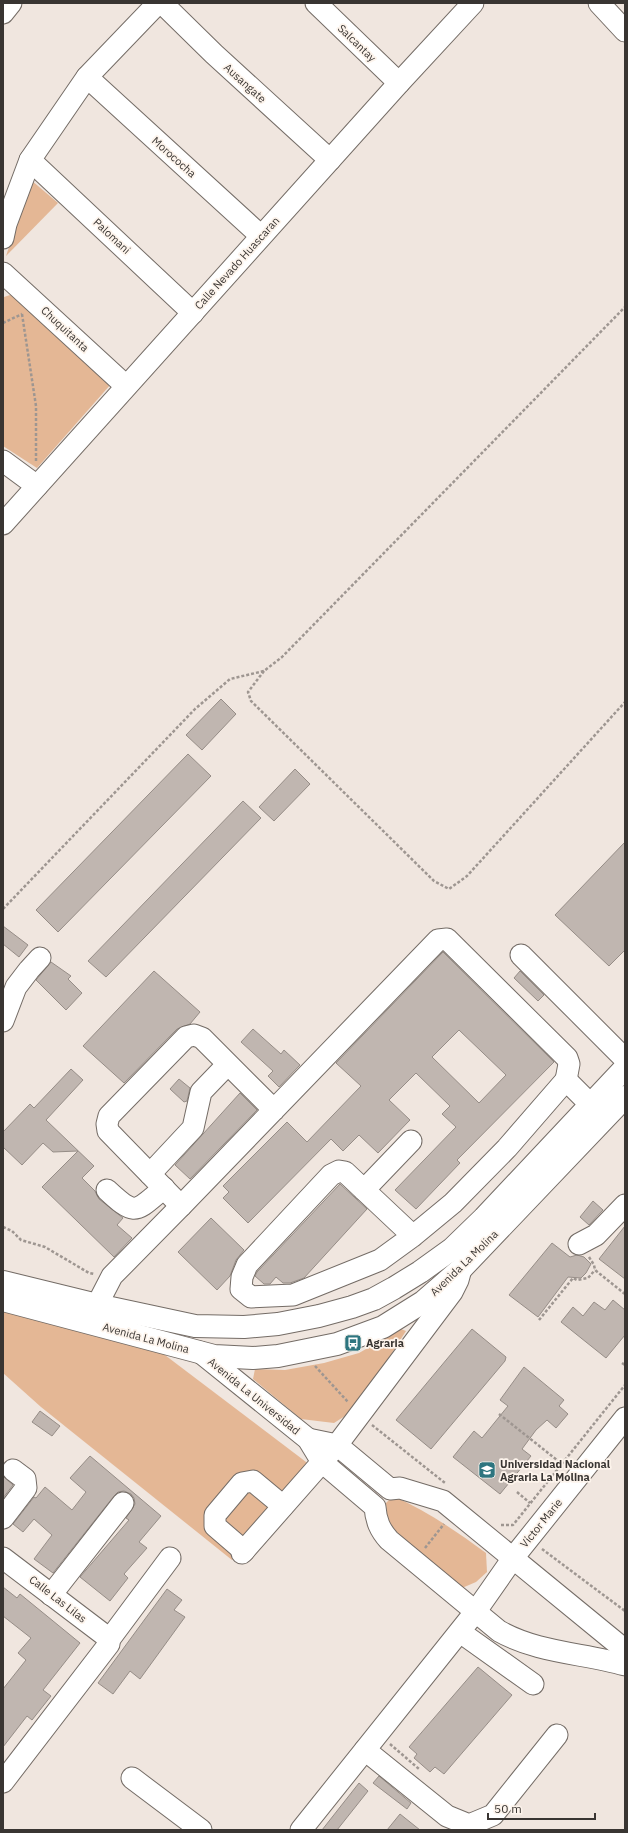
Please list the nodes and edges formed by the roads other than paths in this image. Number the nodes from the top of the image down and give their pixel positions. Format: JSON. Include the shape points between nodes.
{"nodes":[{"id":1,"x":11,"y":3,"type":"edge"},
{"id":2,"x":158,"y":3,"type":"edge"},
{"id":3,"x":162,"y":3,"type":"edge"},
{"id":4,"x":316,"y":3,"type":"edge"},
{"id":5,"x":600,"y":3,"type":"edge"},
{"id":6,"x":468,"y":5,"type":"edge"},
{"id":7,"x":3,"y":13,"type":"edge"},
{"id":8,"x":625,"y":31,"type":"edge"},
{"id":9,"x":87,"y":77,"type":"junction"},
{"id":10,"x":399,"y":83,"type":"junction"},
{"id":11,"x":30,"y":160,"type":"junction"},
{"id":12,"x":330,"y":160,"type":"junction"},
{"id":13,"x":261,"y":236,"type":"junction"},
{"id":14,"x":3,"y":238,"type":"edge"},
{"id":15,"x":3,"y":272,"type":"edge"},
{"id":16,"x":193,"y":313,"type":"junction"},
{"id":17,"x":126,"y":386,"type":"junction"},
{"id":18,"x":3,"y":460,"type":"edge"},
{"id":19,"x":37,"y":486,"type":"junction"},
{"id":20,"x":3,"y":524,"type":"edge"},
{"id":21,"x":520,"y":955,"type":"dead end"},
{"id":22,"x":40,"y":958,"type":"dead end"},
{"id":23,"x":3,"y":1022,"type":"edge"},
{"id":24,"x":625,"y":1059,"type":"edge"},
{"id":25,"x":227,"y":1065,"type":"junction"},
{"id":26,"x":625,"y":1068,"type":"edge"},
{"id":27,"x":566,"y":1080,"type":"junction"},
{"id":28,"x":625,"y":1096,"type":"edge"},
{"id":29,"x":591,"y":1105,"type":"junction"},
{"id":30,"x":274,"y":1110,"type":"junction"},
{"id":31,"x":411,"y":1141,"type":"dead end"},
{"id":32,"x":157,"y":1181,"type":"junction"},
{"id":33,"x":107,"y":1190,"type":"dead end"},
{"id":34,"x":364,"y":1190,"type":"junction"},
{"id":35,"x":625,"y":1205,"type":"edge"},
{"id":36,"x":181,"y":1206,"type":"junction"},
{"id":37,"x":413,"y":1236,"type":"junction"},
{"id":38,"x":452,"y":1249,"type":"junction"},
{"id":39,"x":581,"y":1249,"type":"road end"},
{"id":40,"x":461,"y":1269,"type":"junction"},
{"id":41,"x":3,"y":1282,"type":"edge"},
{"id":42,"x":3,"y":1300,"type":"edge"},
{"id":43,"x":97,"y":1305,"type":"junction"},
{"id":44,"x":195,"y":1326,"type":"junction"},
{"id":45,"x":200,"y":1352,"type":"junction"},
{"id":46,"x":625,"y":1418,"type":"edge"},
{"id":47,"x":308,"y":1439,"type":"junction"},
{"id":48,"x":337,"y":1445,"type":"junction"},
{"id":49,"x":322,"y":1462,"type":"junction"},
{"id":50,"x":12,"y":1470,"type":"dead end"},
{"id":51,"x":390,"y":1489,"type":"junction"},
{"id":52,"x":124,"y":1503,"type":"dead end"},
{"id":53,"x":284,"y":1506,"type":"junction"},
{"id":54,"x":375,"y":1507,"type":"junction"},
{"id":55,"x":3,"y":1518,"type":"edge"},
{"id":56,"x":3,"y":1558,"type":"edge"},
{"id":57,"x":170,"y":1558,"type":"dead end"},
{"id":58,"x":513,"y":1558,"type":"junction"},
{"id":59,"x":51,"y":1594,"type":"junction"},
{"id":60,"x":476,"y":1612,"type":"junction"},
{"id":61,"x":460,"y":1632,"type":"junction"},
{"id":62,"x":109,"y":1642,"type":"junction"},
{"id":63,"x":625,"y":1650,"type":"edge"},
{"id":64,"x":625,"y":1665,"type":"edge"},
{"id":65,"x":533,"y":1684,"type":"dead end"},
{"id":66,"x":557,"y":1735,"type":"dead end"},
{"id":67,"x":365,"y":1750,"type":"junction"},
{"id":68,"x":132,"y":1778,"type":"dead end"},
{"id":69,"x":3,"y":1782,"type":"edge"},
{"id":70,"x":202,"y":1830,"type":"edge"},
{"id":71,"x":301,"y":1830,"type":"edge"}],
"edges":[{"from":1,"to":7,"type":"street"},
{"from":2,"to":9,"type":"street"},
{"from":3,"to":12,"type":"street","name":"Ausangate"},
{"from":4,"to":10,"type":"street","name":"Salcantay"},
{"from":5,"to":8,"type":"street"},
{"from":6,"to":10,"type":"street","name":"Calle Nevado Huascaran"},
{"from":9,"to":11,"type":"street"},
{"from":9,"to":13,"type":"street","name":"Morococha"},
{"from":10,"to":12,"type":"street","name":"Calle Nevado Huascaran"},
{"from":11,"to":14,"type":"street"},
{"from":11,"to":16,"type":"street","name":"Palomani"},
{"from":12,"to":13,"type":"street","name":"Calle Nevado Huascaran"},
{"from":13,"to":16,"type":"street","name":"Calle Nevado Huascaran"},
{"from":15,"to":17,"type":"street","name":"Chuquitanta"},
{"from":16,"to":17,"type":"street","name":"Calle Nevado Huascaran"},
{"from":17,"to":19,"type":"street","name":"Calle Nevado Huascaran"},
{"from":18,"to":19,"type":"street"},
{"from":19,"to":20,"type":"street","name":"Calle Nevado Huascaran"},
{"from":21,"to":24,"type":"street"},
{"from":22,"to":23,"type":"street","via":[[16,987]]},
{"from":25,"to":30,"type":"street"},
{"from":25,"to":32,"type":"street","via":[[201,1092],[193,1128]]},
{"from":25,"to":32,"type":"street","via":[[202,1038],[194,1035],[186,1038],[109,1116],[108,1131]]},
{"from":26,"to":29,"type":"main road","name":"Avenida La Molina"},
{"from":27,"to":29,"type":"street"},
{"from":27,"to":30,"type":"street","via":[[569,1064],[567,1058],[447,939],[438,940]]},
{"from":27,"to":37,"type":"street","via":[[507,1148],[453,1203]]},
{"from":28,"to":40,"type":"main road","name":"Avenida La Molina"},
{"from":29,"to":38,"type":"main road","name":"Avenida La Molina"},
{"from":30,"to":36,"type":"street"},
{"from":31,"to":34,"type":"street"},
{"from":32,"to":33,"type":"street","via":[[144,1205],[136,1209],[126,1207]]},
{"from":32,"to":36,"type":"street"},
{"from":34,"to":37,"type":"street"},
{"from":34,"to":37,"type":"street","via":[[345,1172],[339,1171],[331,1175],[247,1265],[241,1289],[251,1297],[293,1295],[380,1260]]},
{"from":35,"to":39,"type":"street"},
{"from":36,"to":43,"type":"street","via":[[112,1275]]},
{"from":38,"to":40,"type":"main road"},
{"from":38,"to":44,"type":"main road","name":"Avenida La Molina","via":[[394,1288],[352,1307],[278,1324],[244,1327]]},
{"from":40,"to":45,"type":"main road","name":"Avenida La Molina","via":[[423,1302],[384,1327],[337,1344],[303,1352],[253,1358]]},
{"from":40,"to":48,"type":"street","via":[[452,1292]]},
{"from":41,"to":43,"type":"main road","name":"Avenida La Molina"},
{"from":42,"to":45,"type":"main road","name":"Avenida La Molina"},
{"from":43,"to":44,"type":"main road","name":"Avenida La Molina"},
{"from":44,"to":45,"type":"main road","via":[[195,1341]]},
{"from":45,"to":47,"type":"street","name":"Avenida La Universidad"},
{"from":46,"to":58,"type":"street","name":"Víctor Marie"},
{"from":47,"to":48,"type":"street","name":"Avenida La Universidad"},
{"from":47,"to":49,"type":"street","name":"Avenida La Universidad"},
{"from":48,"to":49,"type":"street"},
{"from":48,"to":51,"type":"street"},
{"from":49,"to":53,"type":"street"},
{"from":49,"to":54,"type":"street","name":"Avenida La Universidad"},
{"from":50,"to":55,"type":"street","via":[[25,1479],[26,1488]]},
{"from":51,"to":54,"type":"street","via":[[380,1496]]},
{"from":51,"to":58,"type":"street","via":[[400,1488],[443,1501]]},
{"from":52,"to":59,"type":"street"},
{"from":53,"to":53,"type":"street","via":[[253,1481],[242,1483],[215,1515],[213,1521],[215,1526],[243,1552]]},
{"from":54,"to":60,"type":"street","via":[[376,1520],[389,1540]]},
{"from":56,"to":59,"type":"street","name":"Calle Las Lilas"},
{"from":57,"to":62,"type":"street"},
{"from":58,"to":60,"type":"street","name":"Víctor Marie"},
{"from":58,"to":63,"type":"street"},
{"from":59,"to":62,"type":"street","name":"Calle Las Lilas","via":[[107,1637]]},
{"from":60,"to":61,"type":"street","name":"Víctor Marie"},
{"from":60,"to":64,"type":"street","via":[[499,1631],[515,1640],[543,1649]]},
{"from":61,"to":65,"type":"street"},
{"from":61,"to":67,"type":"street","name":"Víctor Marie"},
{"from":62,"to":69,"type":"street"},
{"from":66,"to":67,"type":"street","via":[[493,1815],[469,1824],[447,1816]]},
{"from":67,"to":71,"type":"street","name":"Víctor Marie"},
{"from":68,"to":70,"type":"street"}]}
